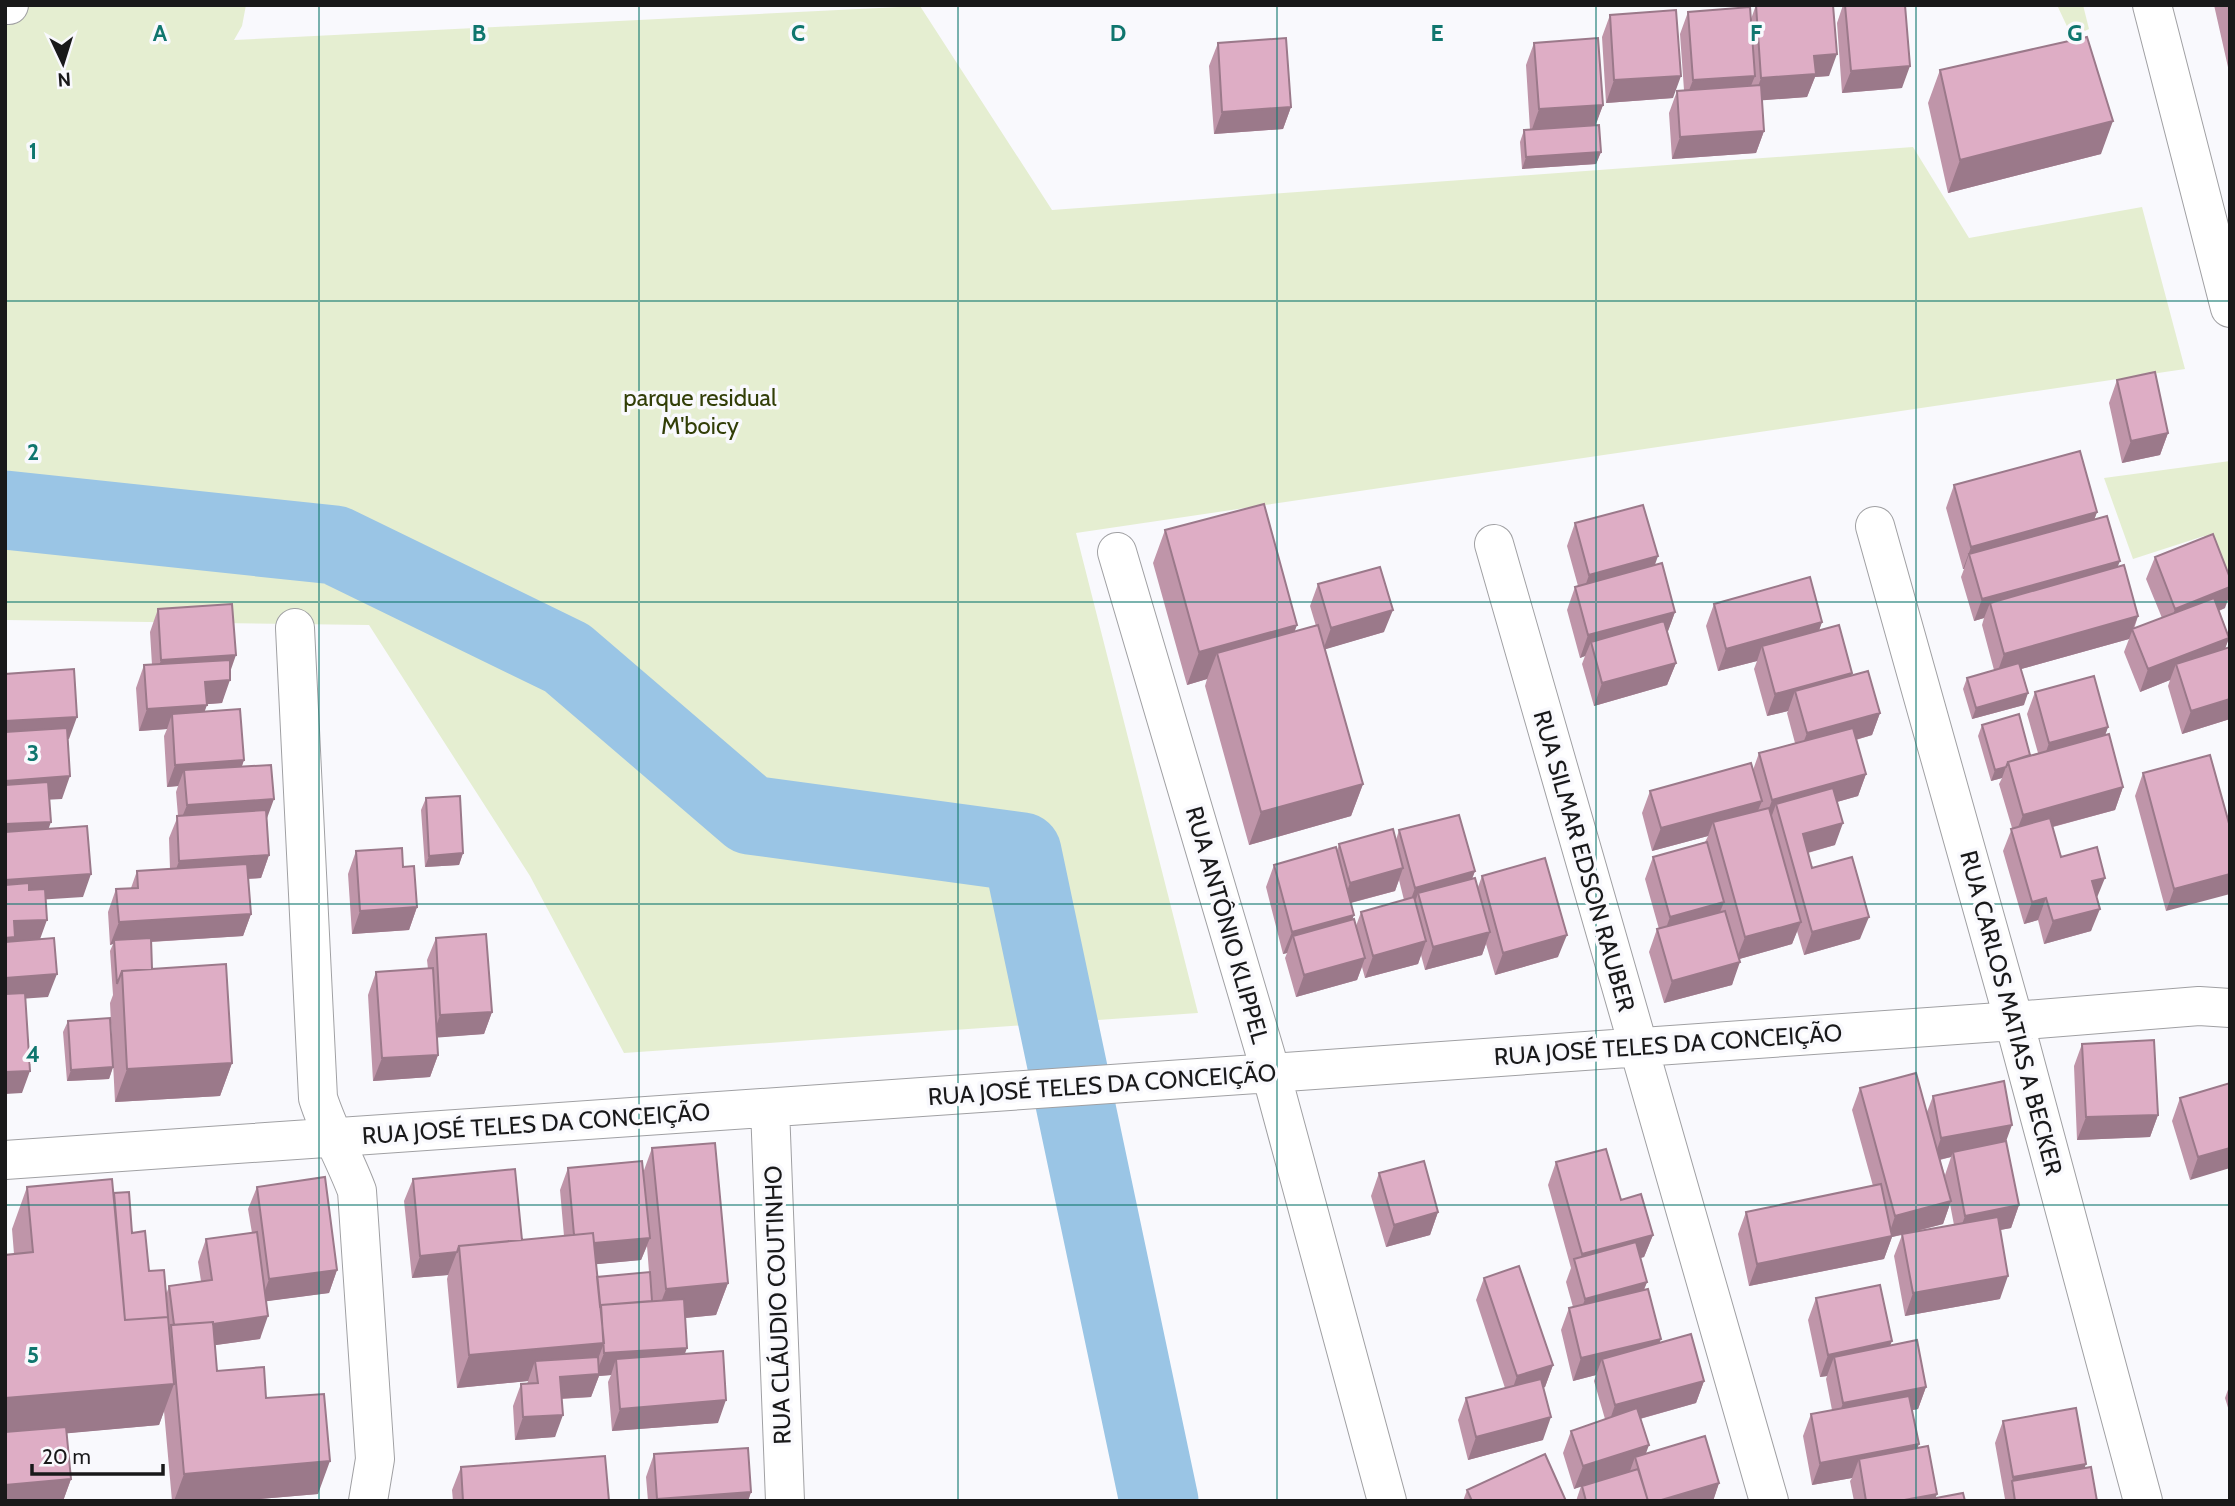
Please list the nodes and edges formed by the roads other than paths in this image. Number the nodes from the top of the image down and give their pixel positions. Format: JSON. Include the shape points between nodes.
{"nodes":[{"id":1,"x":2152,"y":5,"type":"edge"},
{"id":2,"x":2230,"y":308,"type":"edge"},
{"id":3,"x":1875,"y":526,"type":"dead end"},
{"id":4,"x":1494,"y":544,"type":"dead end"},
{"id":5,"x":1117,"y":552,"type":"dead end"},
{"id":6,"x":295,"y":628,"type":"dead end"},
{"id":7,"x":2219,"y":1001,"type":"edge"},
{"id":8,"x":2014,"y":1021,"type":"junction"},
{"id":9,"x":1637,"y":1047,"type":"junction"},
{"id":10,"x":1271,"y":1073,"type":"junction"},
{"id":11,"x":770,"y":1108,"type":"junction"},
{"id":12,"x":334,"y":1137,"type":"junction"},
{"id":13,"x":5,"y":1160,"type":"edge"},
{"id":14,"x":368,"y":1501,"type":"edge"},
{"id":15,"x":785,"y":1501,"type":"edge"},
{"id":16,"x":1387,"y":1501,"type":"edge"},
{"id":17,"x":1769,"y":1501,"type":"edge"},
{"id":18,"x":2143,"y":1501,"type":"edge"}],
"edges":[{"from":1,"to":2,"type":"street"},
{"from":3,"to":8,"type":"street","name":"RUA CARLOS MATIAS A BECKER"},
{"from":4,"to":9,"type":"street","name":"RUA SILMAR EDSON RAUBER"},
{"from":5,"to":10,"type":"street","name":"RUA ANTÔNIO KLIPPEL"},
{"from":6,"to":12,"type":"street","via":[[318,1098]]},
{"from":7,"to":8,"type":"street","name":"RUA JOSÉ TELES DA CONCEIÇÃO"},
{"from":8,"to":9,"type":"street","name":"RUA JOSÉ TELES DA CONCEIÇÃO"},
{"from":8,"to":18,"type":"street","name":"RUA CARLOS MATIAS A BECKER"},
{"from":9,"to":10,"type":"street","name":"RUA JOSÉ TELES DA CONCEIÇÃO"},
{"from":9,"to":17,"type":"street","name":"RUA SILMAR EDSON RAUBER"},
{"from":10,"to":11,"type":"street","name":"RUA JOSÉ TELES DA CONCEIÇÃO"},
{"from":10,"to":16,"type":"street","name":"RUA ANTÔNIO KLIPPEL"},
{"from":11,"to":12,"type":"street","name":"RUA JOSÉ TELES DA CONCEIÇÃO"},
{"from":11,"to":15,"type":"street","name":"RUA CLÁUDIO COUTINHO"},
{"from":12,"to":13,"type":"street","name":"RUA JOSÉ TELES DA CONCEIÇÃO"},
{"from":12,"to":14,"type":"street","via":[[357,1191],[375,1459]]}]}
